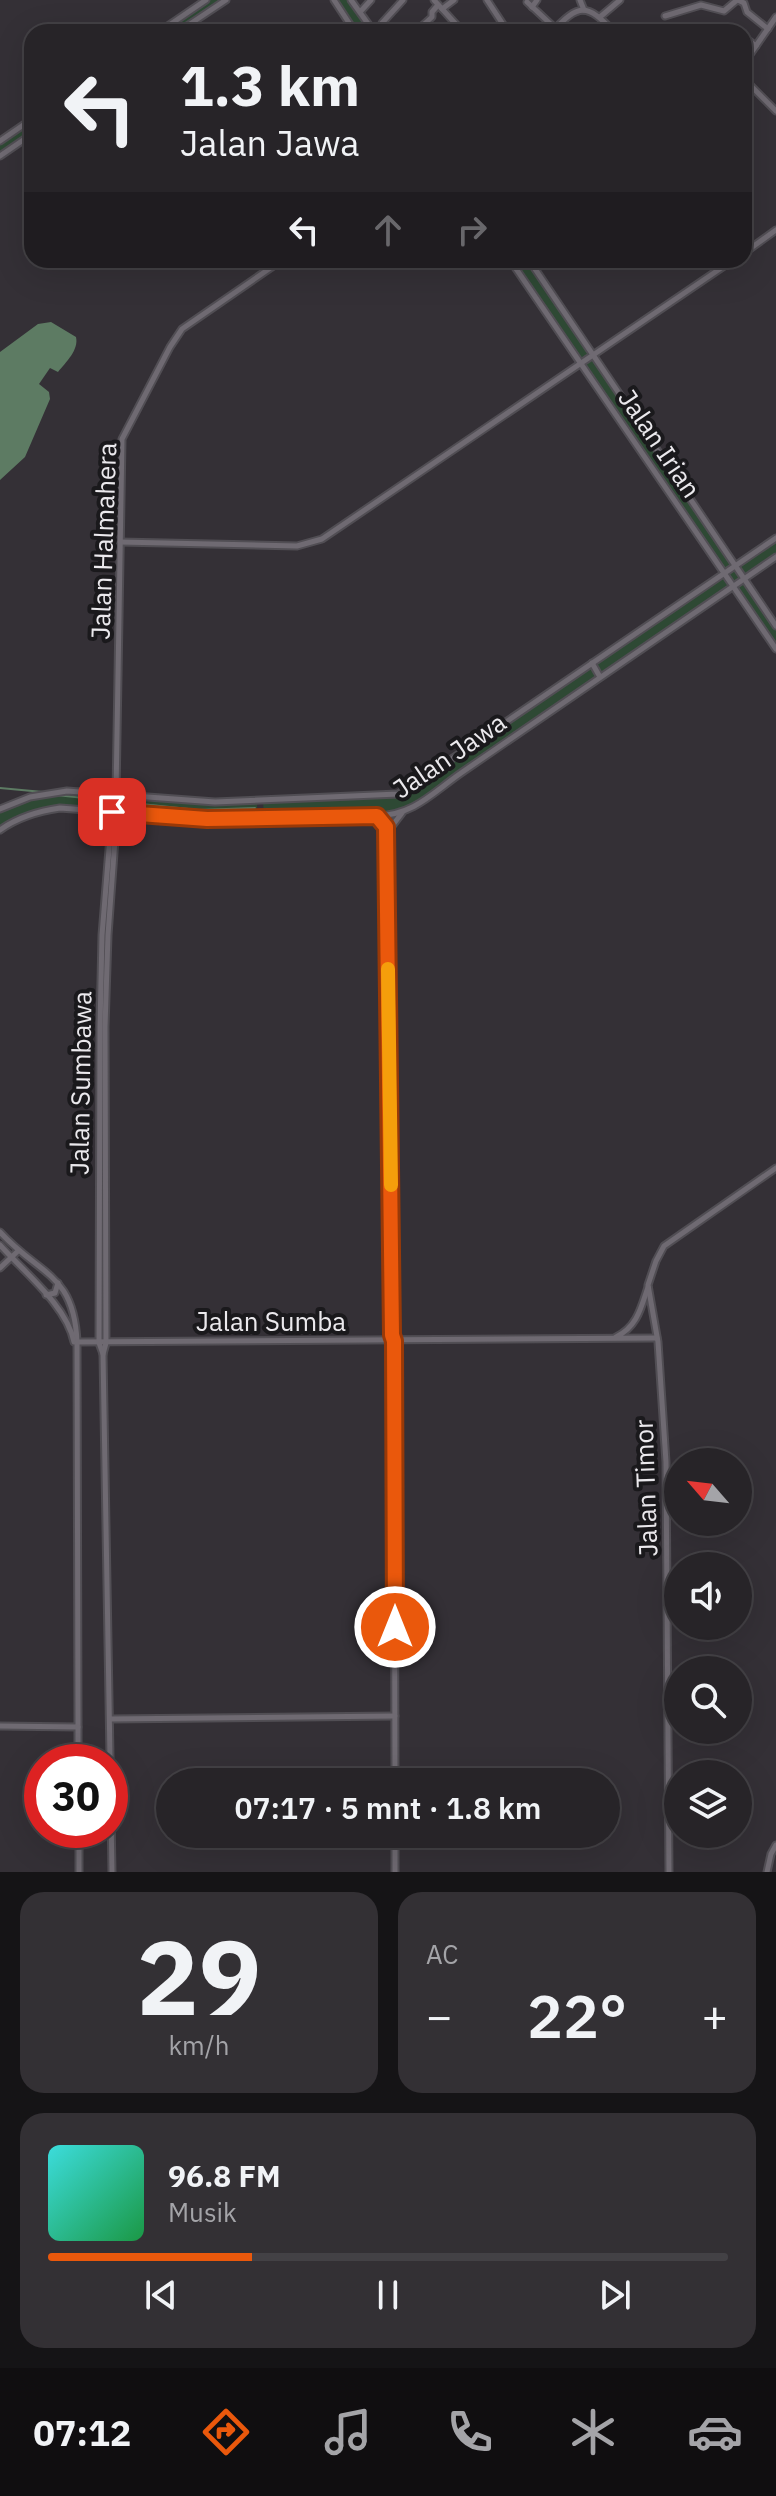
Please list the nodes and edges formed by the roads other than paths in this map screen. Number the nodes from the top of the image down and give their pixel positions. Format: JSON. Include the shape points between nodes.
{"nodes":[{"id":1,"x":206,"y":0,"type":"edge"},
{"id":2,"x":226,"y":0,"type":"edge"},
{"id":3,"x":334,"y":0,"type":"edge"},
{"id":4,"x":351,"y":0,"type":"edge"},
{"id":5,"x":371,"y":0,"type":"edge"},
{"id":6,"x":403,"y":0,"type":"edge"},
{"id":7,"x":454,"y":0,"type":"edge"},
{"id":8,"x":487,"y":0,"type":"edge"},
{"id":9,"x":537,"y":0,"type":"edge"},
{"id":10,"x":580,"y":0,"type":"edge"},
{"id":11,"x":620,"y":0,"type":"edge"},
{"id":12,"x":737,"y":0,"type":"edge"},
{"id":13,"x":438,"y":5,"type":"edge"},
{"id":14,"x":584,"y":10,"type":"junction"},
{"id":15,"x":360,"y":12,"type":"junction"},
{"id":16,"x":665,"y":16,"type":"dead end"},
{"id":17,"x":600,"y":17,"type":"junction"},
{"id":18,"x":776,"y":17,"type":"edge"},
{"id":19,"x":382,"y":23,"type":"dead end"},
{"id":20,"x":171,"y":24,"type":"edge"},
{"id":21,"x":190,"y":24,"type":"edge"},
{"id":22,"x":350,"y":24,"type":"edge"},
{"id":23,"x":368,"y":24,"type":"edge"},
{"id":24,"x":424,"y":24,"type":"edge"},
{"id":25,"x":456,"y":24,"type":"edge"},
{"id":26,"x":503,"y":24,"type":"edge"},
{"id":27,"x":548,"y":24,"type":"edge"},
{"id":28,"x":560,"y":24,"type":"edge"},
{"id":29,"x":607,"y":24,"type":"edge"},
{"id":30,"x":768,"y":29,"type":"junction"},
{"id":31,"x":752,"y":43,"type":"edge"},
{"id":32,"x":756,"y":46,"type":"junction"},
{"id":33,"x":752,"y":51,"type":"edge"},
{"id":34,"x":752,"y":87,"type":"edge"},
{"id":35,"x":776,"y":111,"type":"edge"},
{"id":36,"x":24,"y":125,"type":"edge"},
{"id":37,"x":24,"y":140,"type":"edge"},
{"id":38,"x":0,"y":141,"type":"edge"},
{"id":39,"x":0,"y":156,"type":"edge"},
{"id":40,"x":776,"y":230,"type":"edge"},
{"id":41,"x":752,"y":247,"type":"edge"},
{"id":42,"x":270,"y":268,"type":"edge"},
{"id":43,"x":516,"y":268,"type":"edge"},
{"id":44,"x":534,"y":268,"type":"edge"},
{"id":45,"x":721,"y":268,"type":"edge"},
{"id":46,"x":594,"y":355,"type":"junction"},
{"id":47,"x":581,"y":363,"type":"junction"},
{"id":48,"x":776,"y":538,"type":"edge"},
{"id":49,"x":120,"y":542,"type":"junction"},
{"id":50,"x":776,"y":557,"type":"edge"},
{"id":51,"x":735,"y":566,"type":"junction"},
{"id":52,"x":725,"y":573,"type":"junction"},
{"id":53,"x":744,"y":579,"type":"junction"},
{"id":54,"x":734,"y":587,"type":"junction"},
{"id":55,"x":776,"y":626,"type":"edge"},
{"id":56,"x":776,"y":649,"type":"edge"},
{"id":57,"x":592,"y":663,"type":"junction"},
{"id":58,"x":600,"y":677,"type":"junction"},
{"id":59,"x":116,"y":794,"type":"junction"},
{"id":60,"x":0,"y":809,"type":"edge"},
{"id":61,"x":115,"y":812,"type":"junction"},
{"id":62,"x":402,"y":813,"type":"junction"},
{"id":63,"x":377,"y":816,"type":"junction"},
{"id":64,"x":0,"y":830,"type":"edge"},
{"id":65,"x":389,"y":848,"type":"junction"},
{"id":66,"x":776,"y":1168,"type":"edge"},
{"id":67,"x":0,"y":1232,"type":"edge"},
{"id":68,"x":0,"y":1245,"type":"edge"},
{"id":69,"x":18,"y":1251,"type":"junction"},
{"id":70,"x":11,"y":1257,"type":"junction"},
{"id":71,"x":0,"y":1268,"type":"edge"},
{"id":72,"x":58,"y":1282,"type":"junction"},
{"id":73,"x":648,"y":1285,"type":"junction"},
{"id":74,"x":46,"y":1295,"type":"junction"},
{"id":75,"x":615,"y":1338,"type":"junction"},
{"id":76,"x":657,"y":1338,"type":"junction"},
{"id":77,"x":394,"y":1341,"type":"junction"},
{"id":78,"x":77,"y":1342,"type":"junction"},
{"id":79,"x":103,"y":1343,"type":"junction"},
{"id":80,"x":76,"y":1350,"type":"junction"},
{"id":81,"x":395,"y":1716,"type":"junction"},
{"id":82,"x":110,"y":1719,"type":"junction"},
{"id":83,"x":0,"y":1726,"type":"edge"},
{"id":84,"x":78,"y":1727,"type":"junction"},
{"id":85,"x":78,"y":1744,"type":"edge"},
{"id":86,"x":395,"y":1768,"type":"edge"},
{"id":87,"x":776,"y":1845,"type":"edge"},
{"id":88,"x":79,"y":1848,"type":"edge"},
{"id":89,"x":395,"y":1848,"type":"edge"},
{"id":90,"x":79,"y":1872,"type":"edge"},
{"id":91,"x":112,"y":1872,"type":"edge"},
{"id":92,"x":395,"y":1872,"type":"edge"},
{"id":93,"x":669,"y":1872,"type":"edge"},
{"id":94,"x":767,"y":1872,"type":"edge"}],
"edges":[{"from":1,"to":20,"type":"street"},
{"from":2,"to":21,"type":"street"},
{"from":3,"to":22,"type":"street"},
{"from":4,"to":15,"type":"street"},
{"from":5,"to":15,"type":"street"},
{"from":6,"to":19,"type":"street"},
{"from":7,"to":13,"type":"street"},
{"from":8,"to":26,"type":"street"},
{"from":9,"to":27,"type":"street","via":[[529,4]]},
{"from":10,"to":14,"type":"street"},
{"from":11,"to":17,"type":"street"},
{"from":12,"to":16,"type":"street","via":[[724,11],[701,5]]},
{"from":12,"to":30,"type":"street"},
{"from":13,"to":24,"type":"street"},
{"from":13,"to":25,"type":"street"},
{"from":14,"to":17,"type":"street"},
{"from":14,"to":28,"type":"street"},
{"from":15,"to":23,"type":"street"},
{"from":17,"to":29,"type":"street"},
{"from":18,"to":30,"type":"street"},
{"from":30,"to":32,"type":"street"},
{"from":31,"to":32,"type":"street"},
{"from":32,"to":33,"type":"street"},
{"from":34,"to":35,"type":"street"},
{"from":36,"to":38,"type":"street"},
{"from":37,"to":39,"type":"street"},
{"from":40,"to":41,"type":"street"},
{"from":42,"to":49,"type":"street","name":"Jalan Halmahera","via":[[192,321],[170,347],[122,439]]},
{"from":43,"to":47,"type":"street","name":"Jalan Irian"},
{"from":44,"to":46,"type":"street","name":"Jalan Irian"},
{"from":45,"to":46,"type":"street"},
{"from":46,"to":47,"type":"street"},
{"from":46,"to":51,"type":"street","name":"Jalan Irian"},
{"from":47,"to":49,"type":"street","via":[[314,543]]},
{"from":47,"to":52,"type":"street","name":"Jalan Irian"},
{"from":48,"to":51,"type":"street","name":"Jalan Jawa"},
{"from":49,"to":59,"type":"street","name":"Jalan Halmahera"},
{"from":50,"to":53,"type":"street","name":"Jalan Jawa"},
{"from":51,"to":52,"type":"street","name":"Jalan Jawa"},
{"from":51,"to":53,"type":"street","name":"Jalan Irian"},
{"from":52,"to":54,"type":"street","name":"Jalan Irian"},
{"from":52,"to":57,"type":"street","name":"Jalan Jawa"},
{"from":53,"to":54,"type":"street","name":"Jalan Jawa"},
{"from":53,"to":55,"type":"street","name":"Jalan Irian"},
{"from":54,"to":56,"type":"street","name":"Jalan Irian"},
{"from":54,"to":58,"type":"street","name":"Jalan Jawa"},
{"from":57,"to":58,"type":"street"},
{"from":57,"to":59,"type":"street","name":"Jalan Jawa","via":[[398,794],[215,802]]},
{"from":58,"to":62,"type":"street","name":"Jalan Jawa"},
{"from":59,"to":60,"type":"street","name":"Jalan Jawa","via":[[54,792]]},
{"from":61,"to":63,"type":"street","name":"Jalan Jawa","via":[[207,819]]},
{"from":61,"to":64,"type":"street","name":"Jalan Jawa","via":[[50,810]]},
{"from":61,"to":79,"type":"street","name":"Jalan Sumbawa","via":[[102,935]]},
{"from":62,"to":63,"type":"street","name":"Jalan Jawa"},
{"from":62,"to":65,"type":"street","via":[[391,828]]},
{"from":63,"to":65,"type":"street","via":[[386,827]]},
{"from":65,"to":77,"type":"street"},
{"from":66,"to":73,"type":"street","name":"Jalan Timor","via":[[664,1246]]},
{"from":67,"to":69,"type":"street"},
{"from":68,"to":70,"type":"street"},
{"from":69,"to":70,"type":"street"},
{"from":69,"to":72,"type":"street"},
{"from":70,"to":71,"type":"street"},
{"from":70,"to":74,"type":"street"},
{"from":72,"to":74,"type":"street","via":[[55,1293]]},
{"from":72,"to":78,"type":"street","via":[[75,1314]]},
{"from":73,"to":75,"type":"street","via":[[632,1326]]},
{"from":73,"to":76,"type":"street","name":"Jalan Timor"},
{"from":74,"to":80,"type":"street","via":[[67,1321]]},
{"from":75,"to":76,"type":"street","name":"Jalan Sumba"},
{"from":75,"to":77,"type":"street","name":"Jalan Sumba"},
{"from":76,"to":93,"type":"street","name":"Jalan Timor","via":[[666,1485]]},
{"from":77,"to":79,"type":"street","name":"Jalan Sumba"},
{"from":77,"to":81,"type":"street"},
{"from":78,"to":79,"type":"street","name":"Jalan Sumba"},
{"from":78,"to":80,"type":"street"},
{"from":79,"to":82,"type":"street","name":"Jalan Sumbawa"},
{"from":80,"to":84,"type":"street"},
{"from":81,"to":82,"type":"street"},
{"from":81,"to":86,"type":"street"},
{"from":82,"to":91,"type":"street","name":"Jalan Sumbawa"},
{"from":83,"to":84,"type":"street"},
{"from":84,"to":85,"type":"street"},
{"from":87,"to":94,"type":"street"},
{"from":88,"to":90,"type":"street"},
{"from":89,"to":92,"type":"street"}]}
